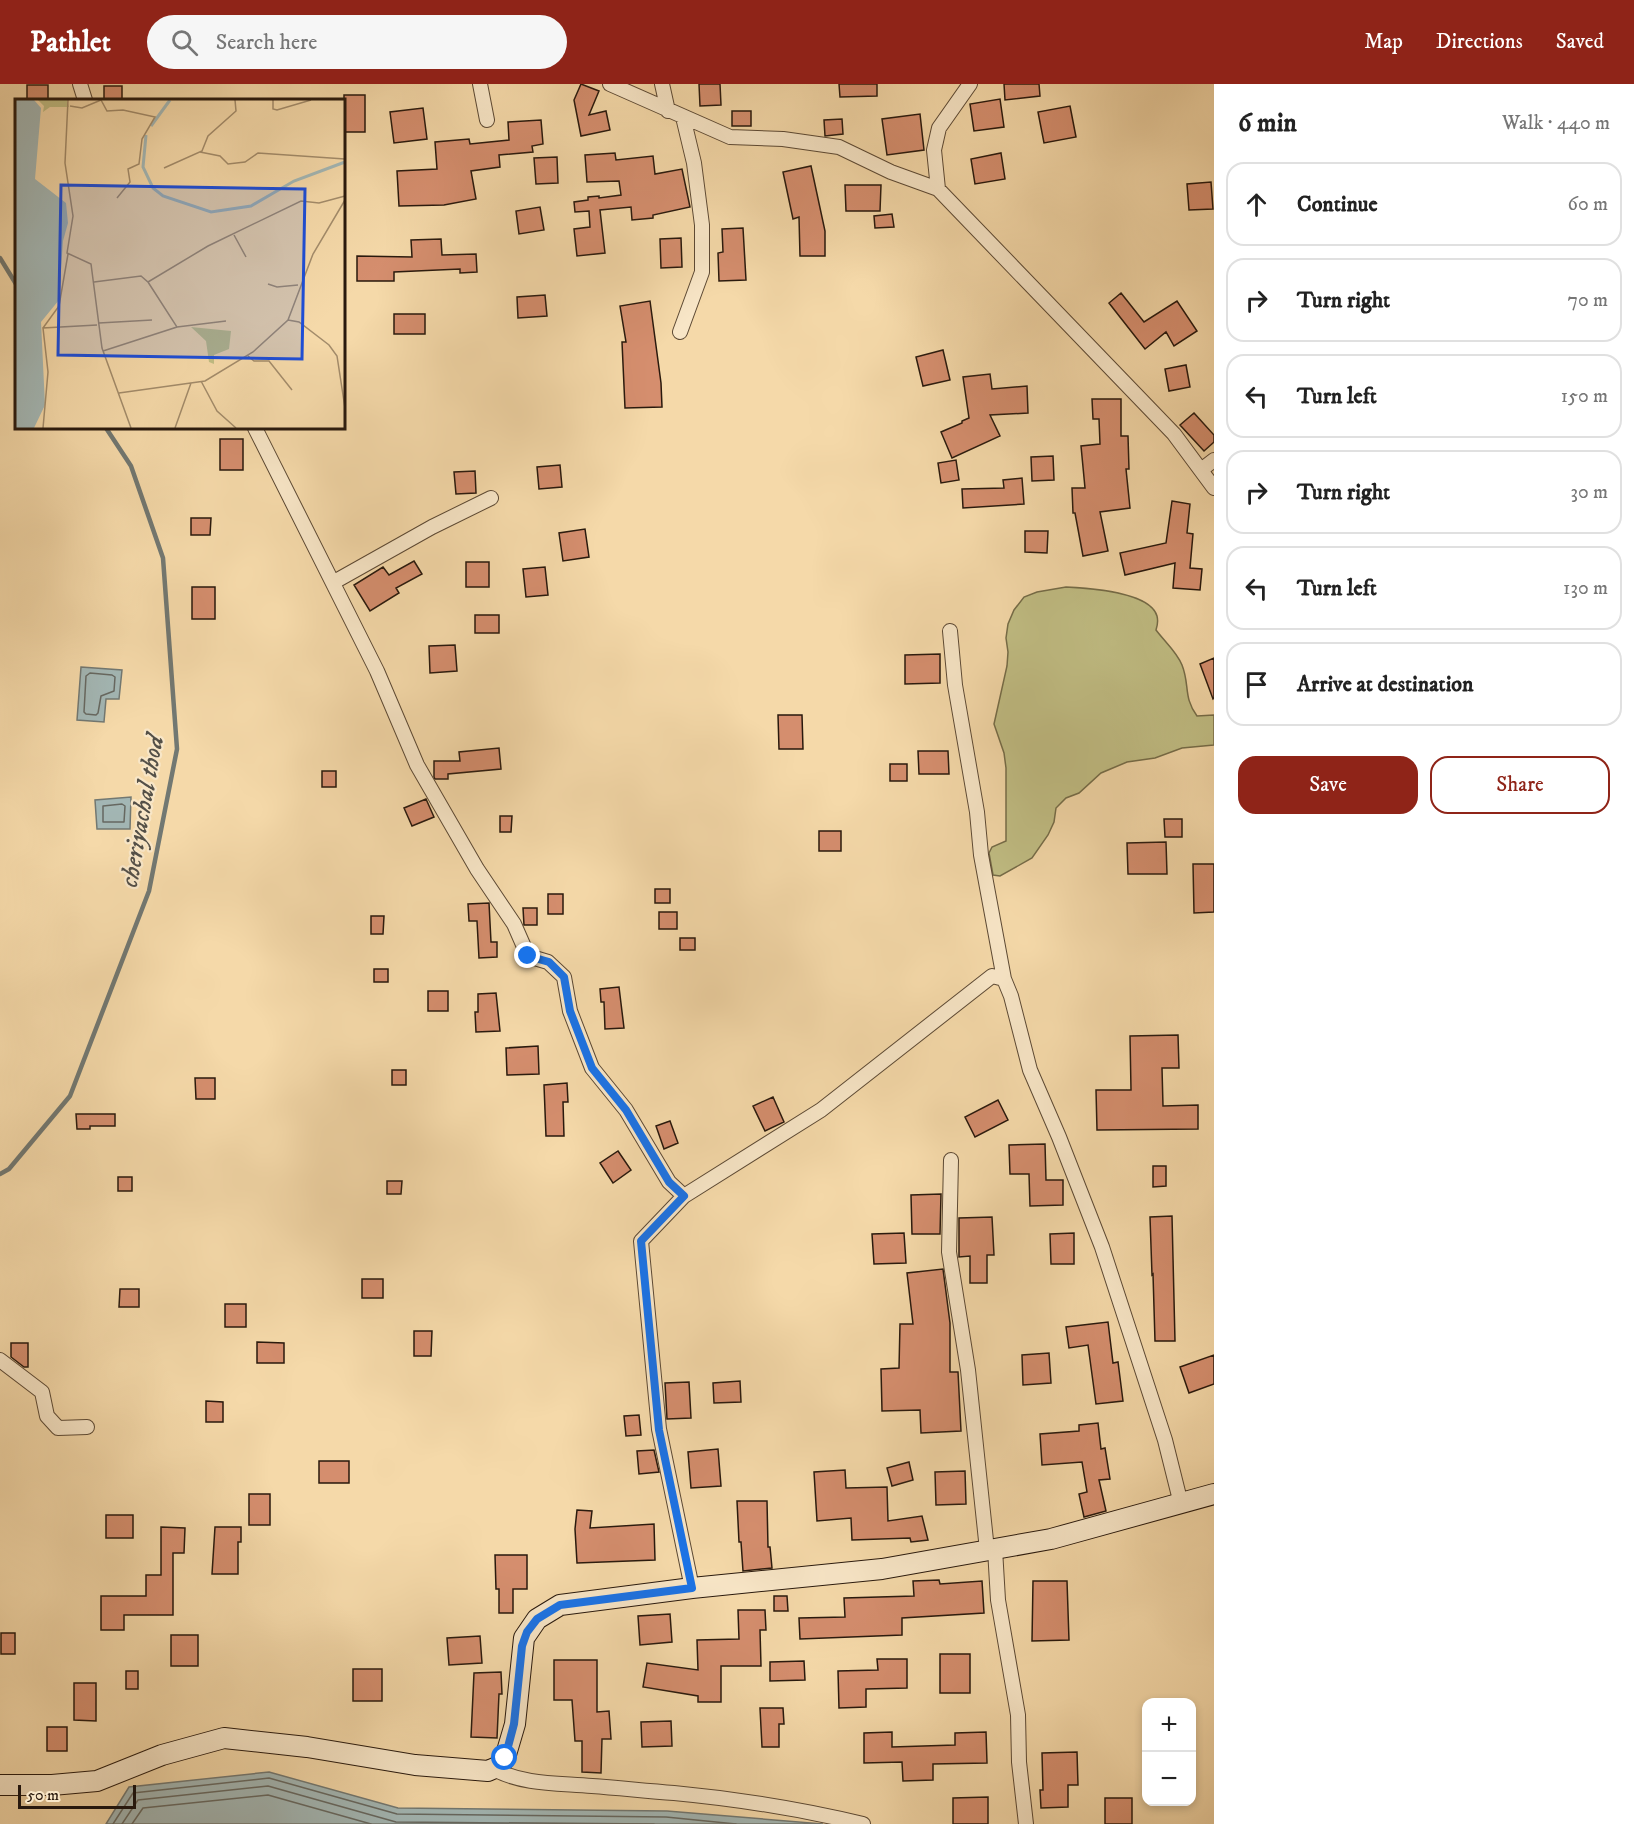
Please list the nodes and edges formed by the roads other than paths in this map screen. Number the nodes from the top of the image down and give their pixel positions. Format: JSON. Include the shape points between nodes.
{"nodes":[{"id":1,"x":80,"y":84,"type":"edge"},
{"id":2,"x":480,"y":84,"type":"edge"},
{"id":3,"x":610,"y":84,"type":"edge"},
{"id":4,"x":662,"y":84,"type":"edge"},
{"id":5,"x":970,"y":84,"type":"edge"},
{"id":6,"x":85,"y":99,"type":"edge"},
{"id":7,"x":668,"y":111,"type":"junction"},
{"id":8,"x":683,"y":117,"type":"junction"},
{"id":9,"x":487,"y":120,"type":"dead end"},
{"id":10,"x":938,"y":189,"type":"junction"},
{"id":11,"x":680,"y":332,"type":"dead end"},
{"id":12,"x":256,"y":429,"type":"edge"},
{"id":13,"x":1214,"y":460,"type":"edge"},
{"id":14,"x":1201,"y":470,"type":"junction"},
{"id":15,"x":1214,"y":488,"type":"edge"},
{"id":16,"x":491,"y":498,"type":"dead end"},
{"id":17,"x":334,"y":582,"type":"junction"},
{"id":18,"x":950,"y":631,"type":"dead end"},
{"id":19,"x":1004,"y":979,"type":"junction"},
{"id":20,"x":951,"y":1160,"type":"dead end"},
{"id":21,"x":684,"y":1196,"type":"junction"},
{"id":22,"x":0,"y":1360,"type":"edge"},
{"id":23,"x":87,"y":1427,"type":"dead end"},
{"id":24,"x":1214,"y":1494,"type":"edge"},
{"id":25,"x":1181,"y":1504,"type":"junction"},
{"id":26,"x":991,"y":1550,"type":"junction"},
{"id":27,"x":692,"y":1588,"type":"junction"},
{"id":28,"x":494,"y":1768,"type":"junction"},
{"id":29,"x":0,"y":1785,"type":"edge"},
{"id":30,"x":863,"y":1824,"type":"edge"},
{"id":31,"x":1026,"y":1824,"type":"edge"}],
"edges":[{"from":1,"to":6,"type":"street"},
{"from":2,"to":9,"type":"street"},
{"from":3,"to":7,"type":"street"},
{"from":4,"to":7,"type":"street"},
{"from":5,"to":10,"type":"street","via":[[939,128],[934,150]]},
{"from":7,"to":8,"type":"street"},
{"from":8,"to":10,"type":"street","via":[[730,136],[839,147]]},
{"from":8,"to":11,"type":"street","via":[[702,225],[702,272]]},
{"from":10,"to":14,"type":"street","via":[[1174,434]]},
{"from":12,"to":17,"type":"street"},
{"from":13,"to":14,"type":"street"},
{"from":14,"to":15,"type":"street"},
{"from":16,"to":17,"type":"street"},
{"from":17,"to":21,"type":"street","via":[[378,671],[417,765],[514,924],[528,956],[549,962],[564,977],[570,1011],[592,1068],[626,1110],[669,1182]]},
{"from":18,"to":19,"type":"street","via":[[954,685]]},
{"from":19,"to":21,"type":"street","via":[[992,976],[821,1110]]},
{"from":19,"to":25,"type":"street","via":[[1030,1070],[1102,1247],[1165,1440]]},
{"from":20,"to":26,"type":"street","via":[[949,1252]]},
{"from":21,"to":27,"type":"street","via":[[641,1241],[659,1430]]},
{"from":22,"to":23,"type":"street","via":[[42,1392],[47,1416],[58,1428]]},
{"from":24,"to":25,"type":"main road"},
{"from":25,"to":26,"type":"main road","via":[[1051,1539]]},
{"from":26,"to":27,"type":"main road","via":[[882,1569]]},
{"from":26,"to":31,"type":"street","via":[[1018,1715]]},
{"from":27,"to":28,"type":"main road","via":[[560,1605],[537,1619],[522,1646],[514,1724],[505,1758]]},
{"from":28,"to":29,"type":"main road","via":[[488,1772],[415,1765],[224,1738],[162,1755],[97,1781]]},
{"from":28,"to":30,"type":"street","via":[[520,1779],[701,1796]]}]}
